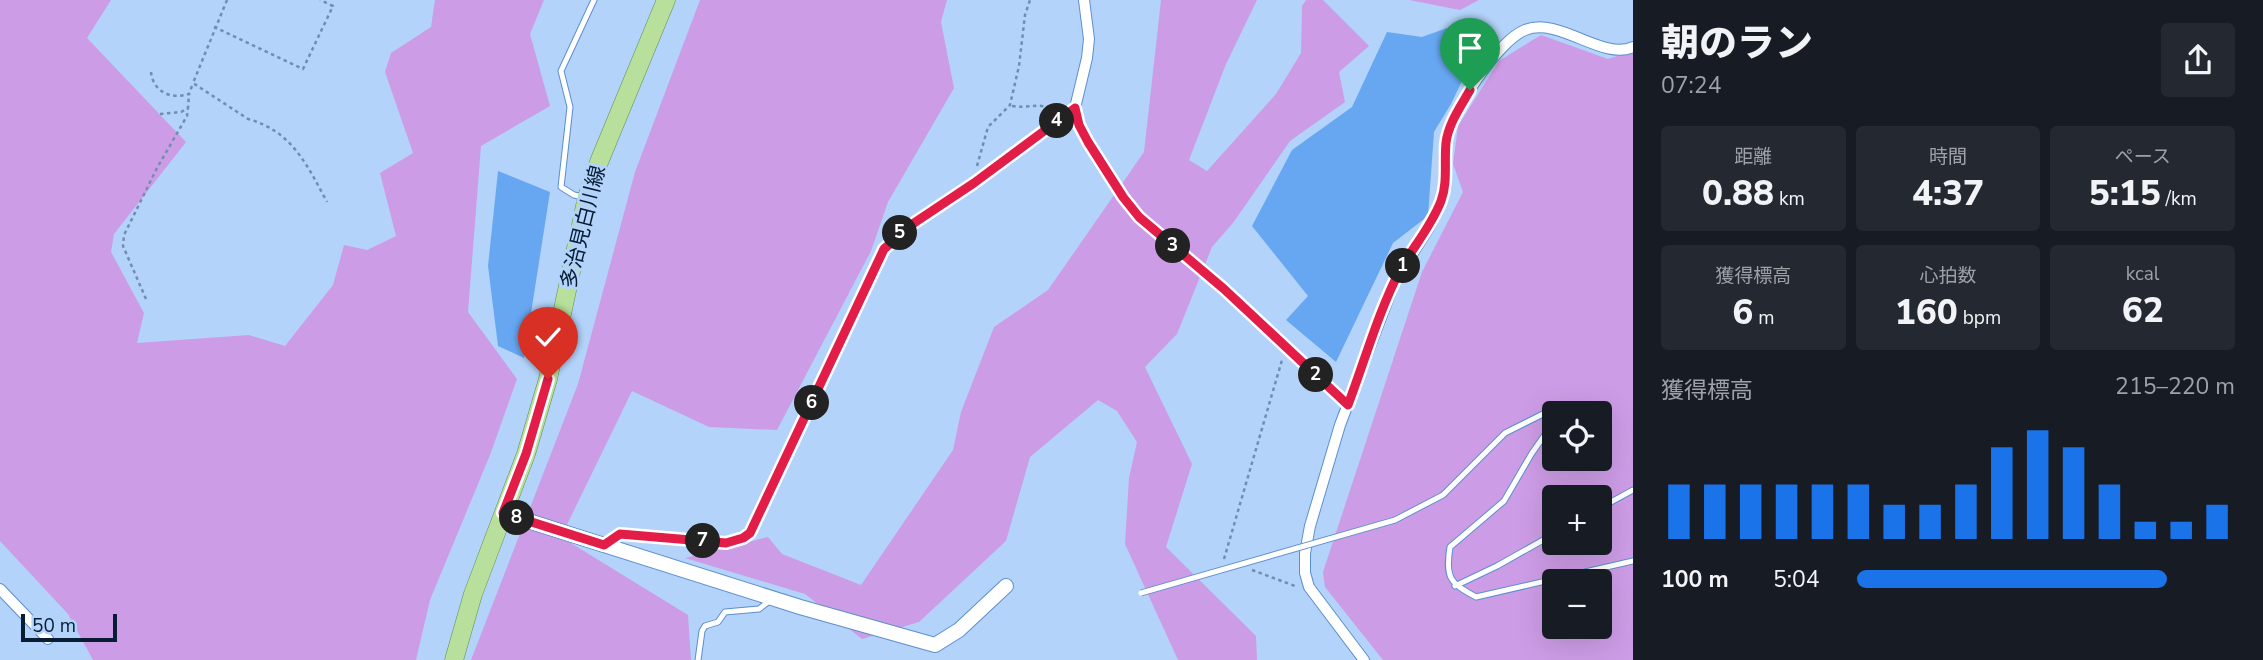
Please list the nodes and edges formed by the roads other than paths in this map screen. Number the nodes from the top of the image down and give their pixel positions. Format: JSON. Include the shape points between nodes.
{"nodes":[{"id":1,"x":594,"y":0,"type":"edge"},
{"id":2,"x":666,"y":0,"type":"edge"},
{"id":3,"x":1084,"y":0,"type":"edge"},
{"id":4,"x":1633,"y":47,"type":"edge"},
{"id":5,"x":1075,"y":108,"type":"junction"},
{"id":6,"x":587,"y":197,"type":"junction"},
{"id":7,"x":1348,"y":405,"type":"junction"},
{"id":8,"x":1542,"y":415,"type":"edge"},
{"id":9,"x":1542,"y":439,"type":"edge"},
{"id":10,"x":1633,"y":490,"type":"edge"},
{"id":11,"x":1612,"y":501,"type":"edge"},
{"id":12,"x":503,"y":513,"type":"junction"},
{"id":13,"x":1542,"y":541,"type":"edge"},
{"id":14,"x":604,"y":545,"type":"junction"},
{"id":15,"x":1633,"y":561,"type":"edge"},
{"id":16,"x":1006,"y":586,"type":"dead end"},
{"id":17,"x":1455,"y":586,"type":"junction"},
{"id":18,"x":0,"y":590,"type":"edge"},
{"id":19,"x":1141,"y":593,"type":"dead end"},
{"id":20,"x":773,"y":598,"type":"junction"},
{"id":21,"x":48,"y":639,"type":"dead end"},
{"id":22,"x":454,"y":660,"type":"edge"},
{"id":23,"x":698,"y":660,"type":"edge"},
{"id":24,"x":1364,"y":660,"type":"edge"}],
"edges":[{"from":1,"to":6,"type":"lane","via":[[561,71],[570,107],[561,187]]},
{"from":2,"to":6,"type":"main road","name":"多治見白川線"},
{"from":3,"to":5,"type":"street","via":[[1089,38]]},
{"from":4,"to":7,"type":"street","via":[[1611,49],[1558,31],[1526,29],[1489,62],[1450,126],[1442,199],[1392,286]]},
{"from":5,"to":7,"type":"street","via":[[1088,142],[1139,217]]},
{"from":5,"to":14,"type":"street","via":[[884,249],[750,533],[726,543],[620,534]]},
{"from":6,"to":12,"type":"main road","name":"多治見白川線","via":[[548,379]]},
{"from":7,"to":24,"type":"street","via":[[1310,526],[1305,573],[1309,587]]},
{"from":8,"to":19,"type":"lane","bridge":true,"via":[[1506,433],[1443,495],[1395,520]]},
{"from":9,"to":17,"type":"lane","via":[[1504,501],[1450,547],[1447,567]]},
{"from":10,"to":11,"type":"lane"},
{"from":12,"to":14,"type":"street"},
{"from":12,"to":22,"type":"main road","name":"多治見白川線"},
{"from":13,"to":17,"type":"lane"},
{"from":14,"to":20,"type":"street"},
{"from":15,"to":17,"type":"lane","via":[[1476,597]]},
{"from":16,"to":20,"type":"street","via":[[959,630],[935,645]]},
{"from":18,"to":21,"type":"street"},
{"from":20,"to":23,"type":"lane","via":[[759,609],[725,612],[718,622],[705,626]]}]}
